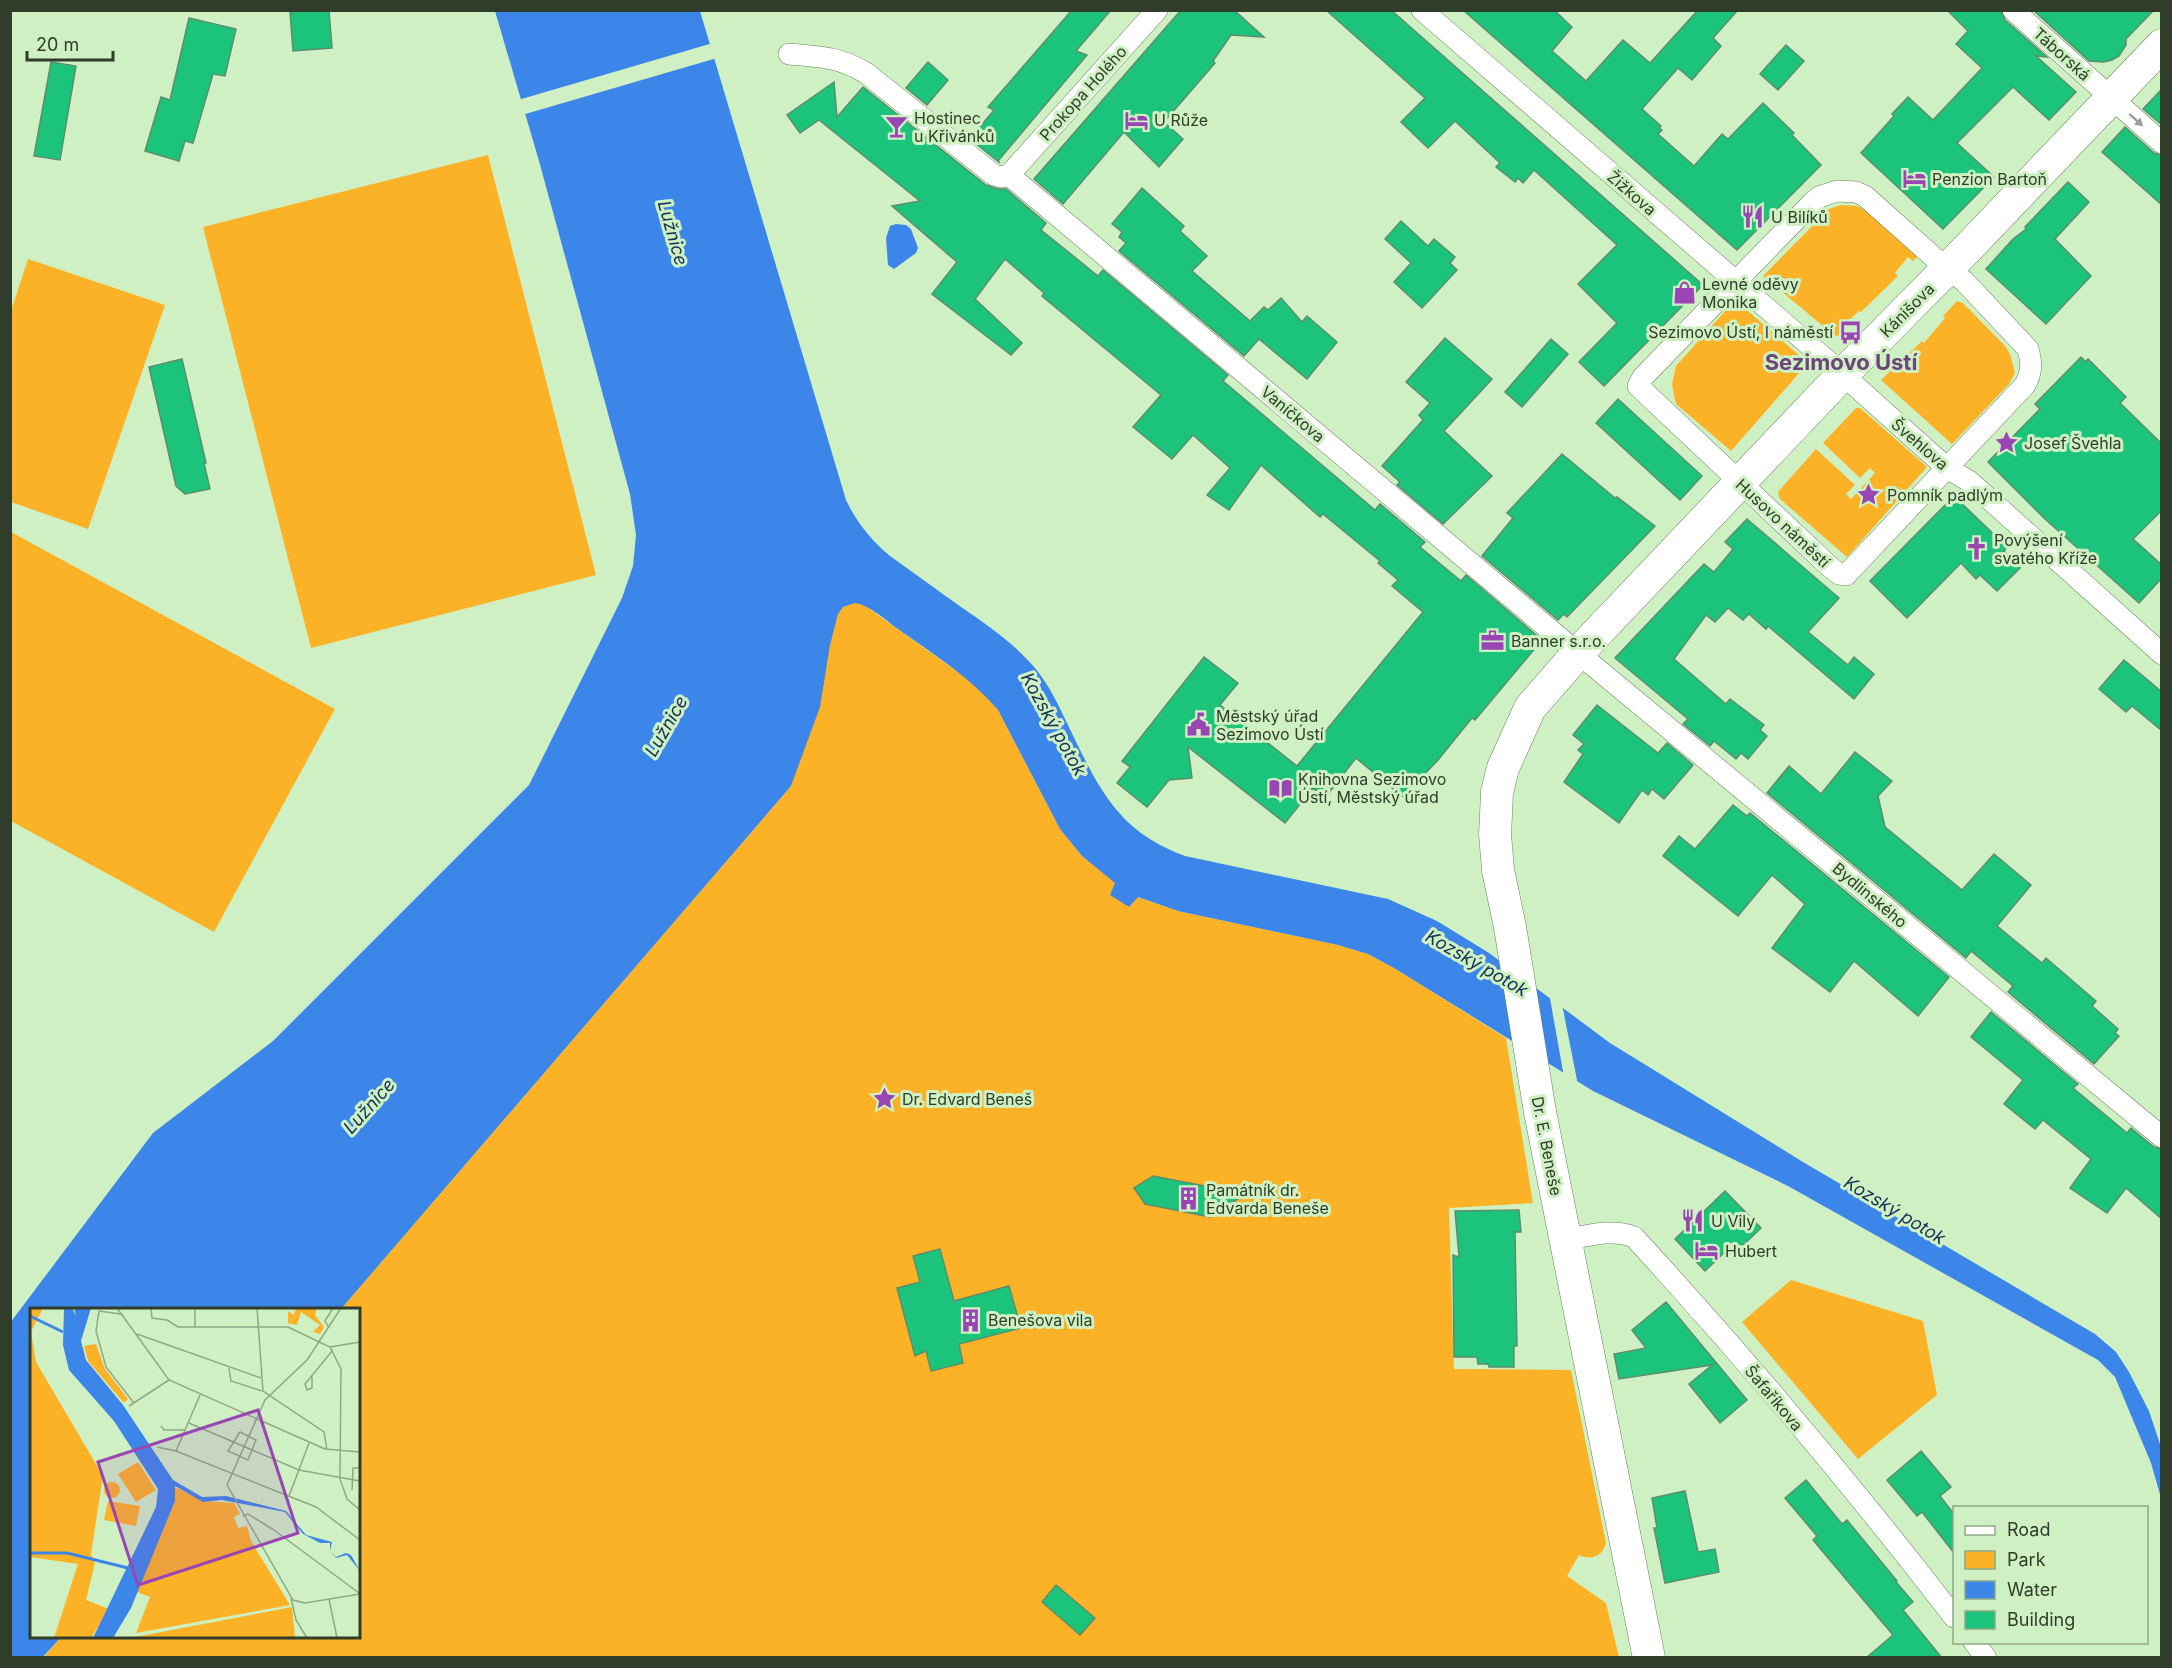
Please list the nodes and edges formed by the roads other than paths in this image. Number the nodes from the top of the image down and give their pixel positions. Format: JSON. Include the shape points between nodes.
{"nodes":[{"id":1,"x":1157,"y":10,"type":"edge"},
{"id":2,"x":1422,"y":10,"type":"edge"},
{"id":3,"x":2013,"y":10,"type":"edge"},
{"id":4,"x":2162,"y":45,"type":"edge"},
{"id":5,"x":789,"y":54,"type":"dead end"},
{"id":6,"x":2110,"y":98,"type":"junction"},
{"id":7,"x":2162,"y":143,"type":"edge"},
{"id":8,"x":1009,"y":175,"type":"junction"},
{"id":9,"x":1947,"y":269,"type":"junction"},
{"id":10,"x":1734,"y":282,"type":"junction"},
{"id":11,"x":1842,"y":375,"type":"junction"},
{"id":12,"x":1947,"y":468,"type":"junction"},
{"id":13,"x":1740,"y":484,"type":"junction"},
{"id":14,"x":1578,"y":653,"type":"junction"},
{"id":15,"x":2162,"y":654,"type":"edge"},
{"id":16,"x":2162,"y":1137,"type":"edge"},
{"id":17,"x":1565,"y":1240,"type":"junction"},
{"id":18,"x":1953,"y":1616,"type":"edge"},
{"id":19,"x":1976,"y":1644,"type":"edge"},
{"id":20,"x":1649,"y":1658,"type":"edge"},
{"id":21,"x":1986,"y":1658,"type":"edge"}],
"edges":[{"from":1,"to":8,"type":"street","name":"Prokopa Holého"},
{"from":2,"to":10,"type":"street","name":"Žižkova"},
{"from":3,"to":6,"type":"street","name":"Táborská"},
{"from":4,"to":6,"type":"street","name":"Kánišova"},
{"from":5,"to":8,"type":"street","via":[[849,63],[994,175]]},
{"from":6,"to":7,"type":"street","name":"Táborská","one_way":true},
{"from":6,"to":9,"type":"street","name":"Kánišova"},
{"from":8,"to":14,"type":"street","name":"Vaníčkova"},
{"from":9,"to":10,"type":"street","name":"Husovo náměstí","via":[[1865,196],[1837,191],[1812,203]]},
{"from":9,"to":11,"type":"street","name":"Kánišova"},
{"from":9,"to":12,"type":"street","name":"Husovo náměstí","via":[[1964,281],[2028,349],[2032,361],[2025,385]]},
{"from":10,"to":11,"type":"street","name":"Žižkova"},
{"from":10,"to":13,"type":"street","name":"Husovo náměstí","via":[[1638,386]]},
{"from":11,"to":12,"type":"street","name":"Švehlova"},
{"from":11,"to":13,"type":"street","name":"Kánišova"},
{"from":12,"to":13,"type":"street","name":"Husovo náměstí","via":[[1846,575],[1835,572]]},
{"from":12,"to":15,"type":"street","name":"Švehlova","via":[[1969,481]]},
{"from":13,"to":14,"type":"street","name":"Kánišova"},
{"from":14,"to":16,"type":"street","name":"Bydlinského"},
{"from":14,"to":17,"type":"street","name":"Dr. E. Beneše","via":[[1530,708],[1513,742],[1497,792],[1495,834]]},
{"from":17,"to":18,"type":"street","name":"Šafaříkova","via":[[1609,1233],[1634,1237],[1882,1525]]},
{"from":17,"to":20,"type":"street","name":"Dr. E. Beneše"},
{"from":19,"to":21,"type":"street"}]}
